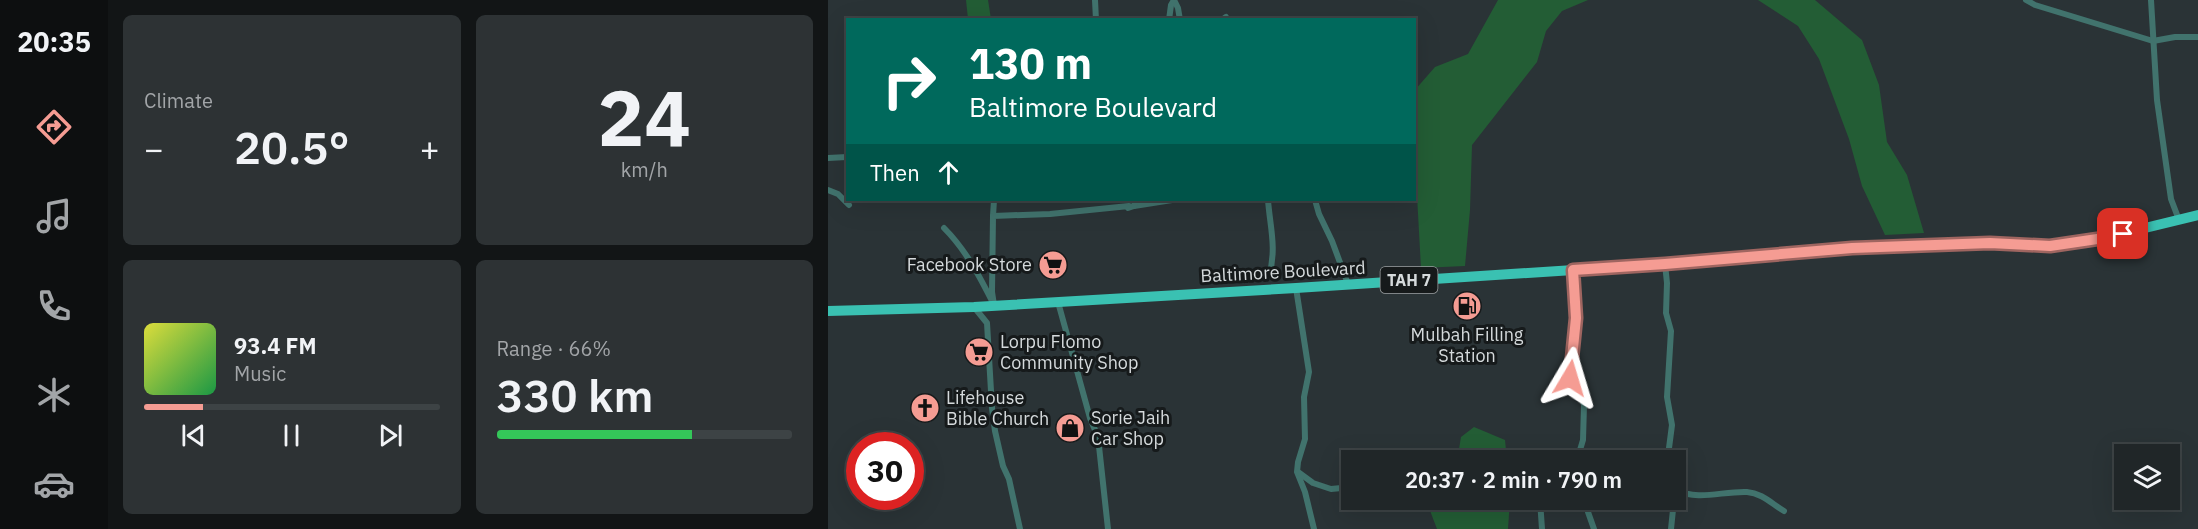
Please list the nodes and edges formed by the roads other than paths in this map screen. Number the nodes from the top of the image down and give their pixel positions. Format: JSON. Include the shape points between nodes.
{"nodes":[{"id":1,"x":1095,"y":0,"type":"edge"},
{"id":2,"x":1174,"y":0,"type":"edge"},
{"id":3,"x":2026,"y":0,"type":"edge"},
{"id":4,"x":2151,"y":0,"type":"edge"},
{"id":5,"x":1096,"y":18,"type":"edge"},
{"id":6,"x":1169,"y":18,"type":"edge"},
{"id":7,"x":1180,"y":18,"type":"edge"},
{"id":8,"x":2198,"y":37,"type":"edge"},
{"id":9,"x":2153,"y":41,"type":"junction"},
{"id":10,"x":846,"y":157,"type":"edge"},
{"id":11,"x":828,"y":158,"type":"edge"},
{"id":12,"x":828,"y":190,"type":"edge"},
{"id":13,"x":994,"y":201,"type":"edge"},
{"id":14,"x":1159,"y":201,"type":"edge"},
{"id":15,"x":1268,"y":201,"type":"edge"},
{"id":16,"x":1316,"y":201,"type":"edge"},
{"id":17,"x":1132,"y":203,"type":"edge"},
{"id":18,"x":849,"y":205,"type":"dead end"},
{"id":19,"x":2198,"y":215,"type":"edge"},
{"id":20,"x":993,"y":216,"type":"junction"},
{"id":21,"x":2179,"y":220,"type":"junction"},
{"id":22,"x":944,"y":228,"type":"dead end"},
{"id":23,"x":1665,"y":264,"type":"junction"},
{"id":24,"x":1573,"y":270,"type":"junction"},
{"id":25,"x":1269,"y":276,"type":"dead end"},
{"id":26,"x":1348,"y":284,"type":"junction"},
{"id":27,"x":1296,"y":288,"type":"junction"},
{"id":28,"x":1058,"y":302,"type":"junction"},
{"id":29,"x":994,"y":305,"type":"junction"},
{"id":30,"x":974,"y":307,"type":"junction"},
{"id":31,"x":828,"y":311,"type":"edge"},
{"id":32,"x":1580,"y":450,"type":"edge"},
{"id":33,"x":1669,"y":450,"type":"edge"},
{"id":34,"x":1297,"y":472,"type":"junction"},
{"id":35,"x":1341,"y":488,"type":"edge"},
{"id":36,"x":1686,"y":495,"type":"edge"},
{"id":37,"x":1541,"y":510,"type":"edge"},
{"id":38,"x":1588,"y":510,"type":"edge"},
{"id":39,"x":1673,"y":510,"type":"edge"},
{"id":40,"x":1784,"y":511,"type":"dead end"},
{"id":41,"x":1020,"y":529,"type":"edge"},
{"id":42,"x":1108,"y":529,"type":"edge"},
{"id":43,"x":1314,"y":529,"type":"edge"},
{"id":44,"x":1542,"y":529,"type":"edge"},
{"id":45,"x":1594,"y":529,"type":"edge"},
{"id":46,"x":1671,"y":529,"type":"edge"}],
"edges":[{"from":1,"to":5,"type":"street"},
{"from":2,"to":6,"type":"street"},
{"from":2,"to":7,"type":"street"},
{"from":3,"to":9,"type":"street"},
{"from":4,"to":9,"type":"street"},
{"from":8,"to":9,"type":"street"},
{"from":9,"to":21,"type":"street","via":[[2171,199]]},
{"from":10,"to":11,"type":"street"},
{"from":12,"to":18,"type":"street"},
{"from":13,"to":20,"type":"street"},
{"from":14,"to":17,"type":"street"},
{"from":15,"to":25,"type":"street","via":[[1274,244]]},
{"from":16,"to":26,"type":"street"},
{"from":17,"to":20,"type":"street","via":[[1050,214]]},
{"from":19,"to":21,"type":"highway","number":"TAH 7"},
{"from":20,"to":29,"type":"street"},
{"from":21,"to":23,"type":"highway","name":"Baltimore Boulevard","number":"TAH 7","via":[[2050,246],[1990,243],[1852,248]]},
{"from":22,"to":29,"type":"street","via":[[976,269]]},
{"from":23,"to":24,"type":"highway","name":"Baltimore Boulevard","number":"TAH 7"},
{"from":23,"to":33,"type":"street","via":[[1666,314],[1671,331],[1667,397],[1672,425]]},
{"from":24,"to":26,"type":"highway","name":"Baltimore Boulevard","number":"TAH 7"},
{"from":24,"to":32,"type":"street","via":[[1576,318],[1570,378],[1584,405]]},
{"from":26,"to":27,"type":"highway","name":"Baltimore Boulevard","number":"TAH 7"},
{"from":27,"to":28,"type":"highway","name":"Baltimore Boulevard","number":"TAH 7"},
{"from":27,"to":34,"type":"street","via":[[1309,372],[1304,397],[1305,439]]},
{"from":28,"to":29,"type":"highway","name":"Baltimore Boulevard","number":"TAH 7"},
{"from":28,"to":42,"type":"street","via":[[1098,437]]},
{"from":29,"to":30,"type":"highway","name":"Baltimore Boulevard","number":"TAH 7"},
{"from":30,"to":31,"type":"highway","name":"Baltimore Boulevard","number":"TAH 7"},
{"from":30,"to":41,"type":"street","via":[[987,323],[995,431]]},
{"from":34,"to":35,"type":"street","via":[[1313,483]]},
{"from":34,"to":43,"type":"street"},
{"from":36,"to":40,"type":"street","via":[[1748,492],[1763,496]]},
{"from":37,"to":44,"type":"street"},
{"from":38,"to":45,"type":"street"},
{"from":39,"to":46,"type":"street"}]}
